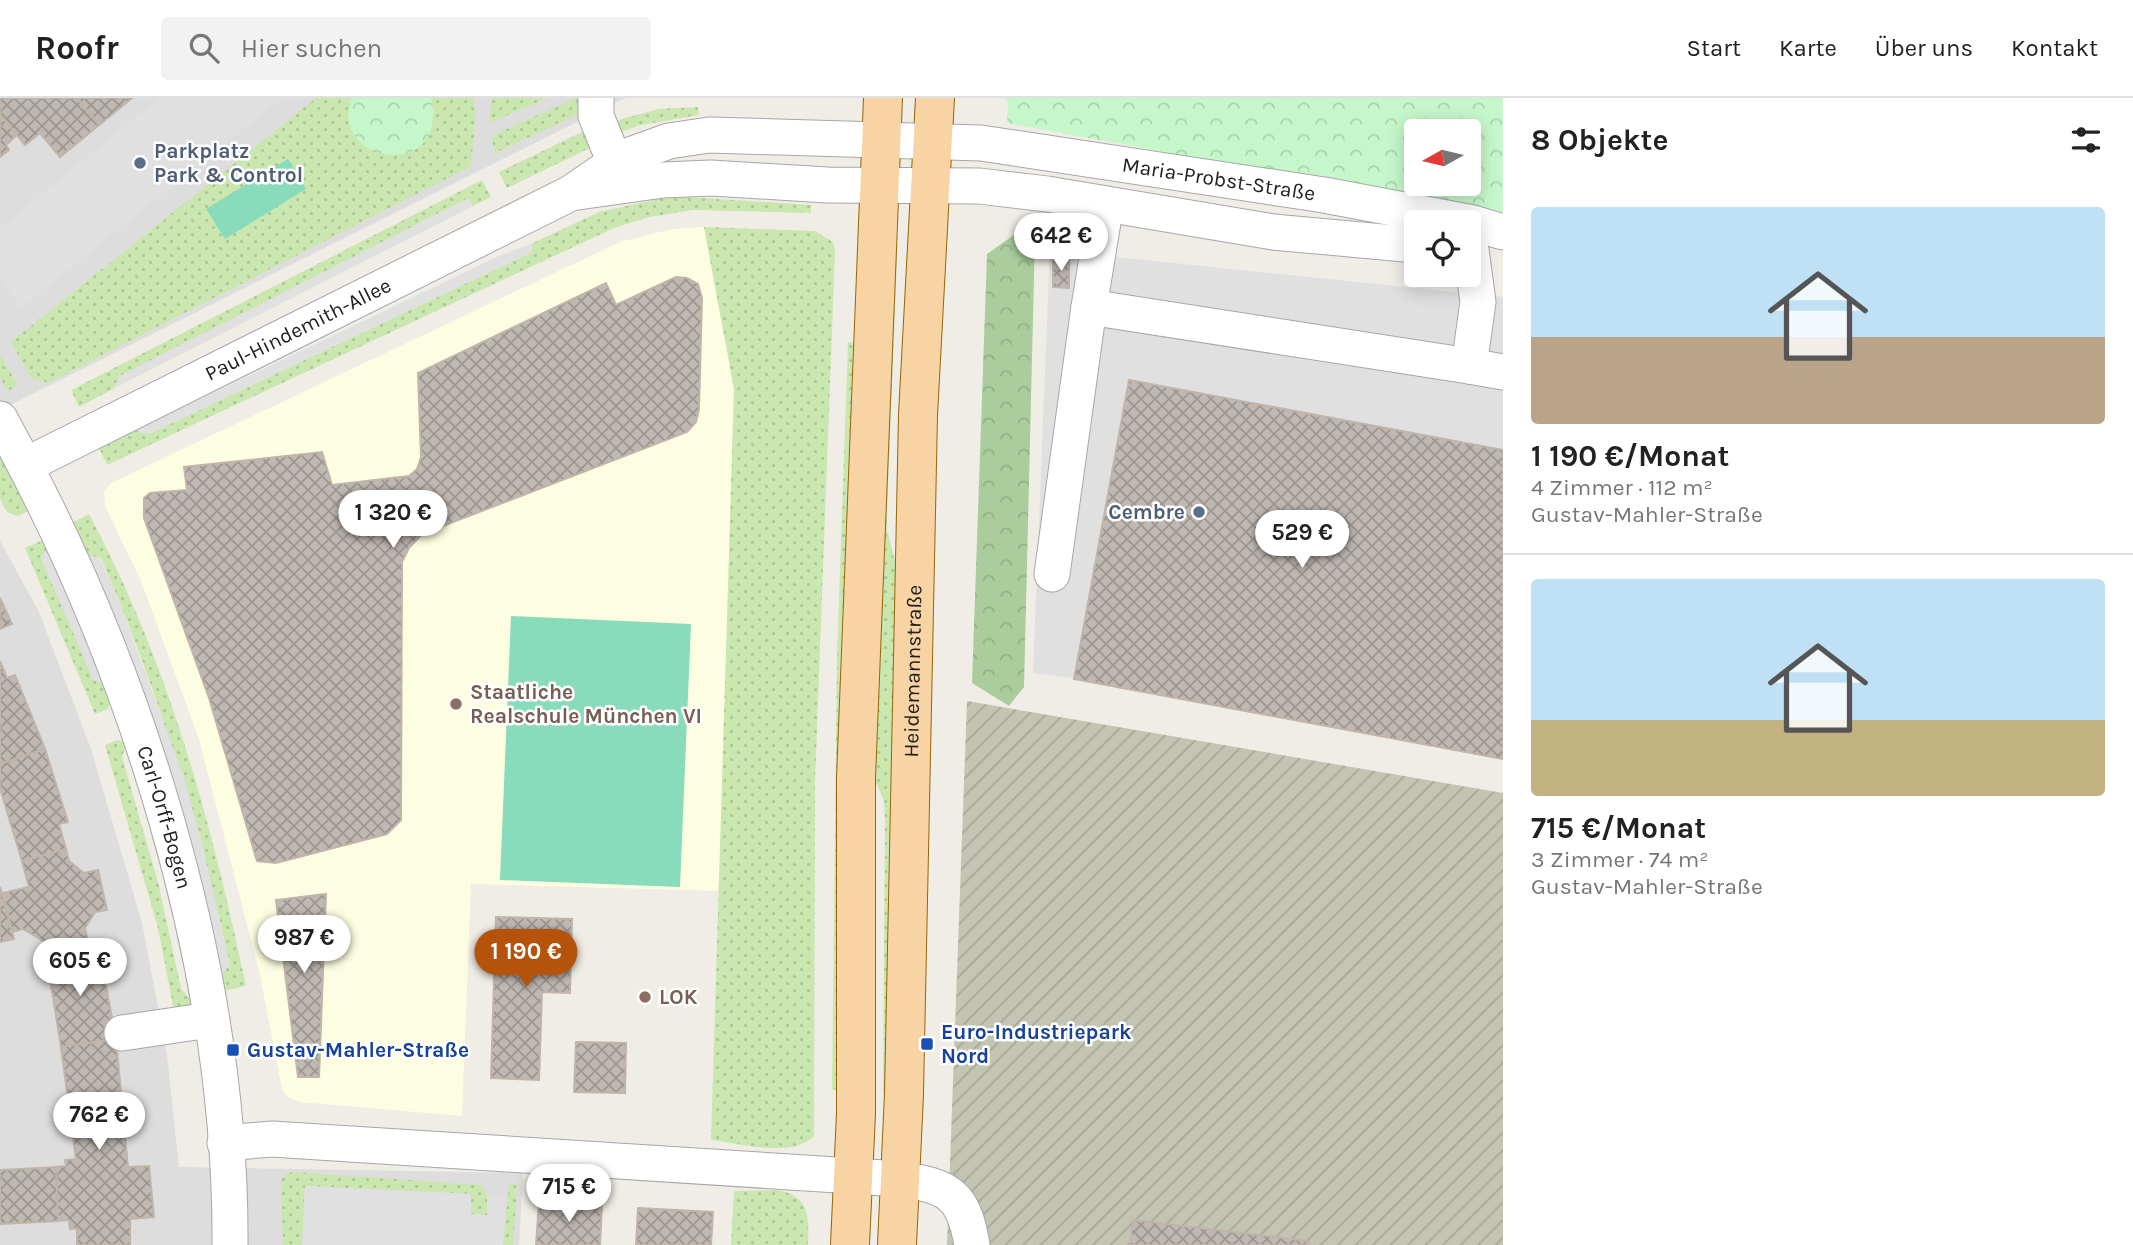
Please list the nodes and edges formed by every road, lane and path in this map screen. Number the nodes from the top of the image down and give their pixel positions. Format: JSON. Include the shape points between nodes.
{"nodes":[{"id":1,"x":596,"y":98,"type":"edge"},
{"id":2,"x":883,"y":98,"type":"edge"},
{"id":3,"x":935,"y":98,"type":"edge"},
{"id":4,"x":882,"y":139,"type":"junction"},
{"id":5,"x":933,"y":140,"type":"junction"},
{"id":6,"x":615,"y":163,"type":"junction"},
{"id":7,"x":930,"y":183,"type":"junction"},
{"id":8,"x":880,"y":184,"type":"junction"},
{"id":9,"x":571,"y":193,"type":"junction"},
{"id":10,"x":1106,"y":204,"type":"junction"},
{"id":11,"x":1503,"y":232,"type":"edge"},
{"id":12,"x":1404,"y":244,"type":"edge"},
{"id":13,"x":1479,"y":287,"type":"edge"},
{"id":14,"x":1089,"y":307,"type":"junction"},
{"id":15,"x":1469,"y":366,"type":"junction"},
{"id":16,"x":1503,"y":372,"type":"edge"},
{"id":17,"x":0,"y":419,"type":"edge"},
{"id":18,"x":26,"y":466,"type":"junction"},
{"id":19,"x":1052,"y":574,"type":"dead end"},
{"id":20,"x":210,"y":1020,"type":"junction"},
{"id":21,"x":122,"y":1033,"type":"dead end"},
{"id":22,"x":225,"y":1143,"type":"junction"},
{"id":23,"x":853,"y":1176,"type":"junction"},
{"id":24,"x":900,"y":1179,"type":"junction"},
{"id":25,"x":230,"y":1245,"type":"edge"},
{"id":26,"x":850,"y":1245,"type":"edge"},
{"id":27,"x":897,"y":1245,"type":"edge"},
{"id":28,"x":972,"y":1245,"type":"edge"}],
"edges":[{"from":1,"to":6,"type":"street","via":[[596,116]]},
{"from":2,"to":4,"type":"main road"},
{"from":3,"to":5,"type":"main road","name":"Heidemannstraße"},
{"from":4,"to":5,"type":"street","name":"Paul-Hindemith-Allee"},
{"from":4,"to":6,"type":"street","name":"Paul-Hindemith-Allee","via":[[709,135],[669,141]]},
{"from":4,"to":8,"type":"main road"},
{"from":5,"to":7,"type":"main road","name":"Heidemannstraße"},
{"from":5,"to":11,"type":"street","name":"Maria-Probst-Straße","via":[[1012,147],[1324,195]]},
{"from":6,"to":9,"type":"street","name":"Paul-Hindemith-Allee"},
{"from":7,"to":8,"type":"street","name":"Maria-Probst-Straße"},
{"from":7,"to":10,"type":"street","name":"Maria-Probst-Straße"},
{"from":7,"to":24,"type":"main road","name":"Heidemannstraße","via":[[918,415]]},
{"from":8,"to":9,"type":"street","name":"Paul-Hindemith-Allee","via":[[699,179]]},
{"from":8,"to":23,"type":"main road","via":[[856,778]]},
{"from":9,"to":18,"type":"street","name":"Paul-Hindemith-Allee"},
{"from":10,"to":12,"type":"street","name":"Maria-Probst-Straße","via":[[1273,232]]},
{"from":10,"to":14,"type":"street"},
{"from":13,"to":15,"type":"street"},
{"from":14,"to":15,"type":"street"},
{"from":14,"to":19,"type":"street"},
{"from":15,"to":16,"type":"street"},
{"from":17,"to":18,"type":"street","name":"Carl-Orff-Bogen"},
{"from":18,"to":20,"type":"street","name":"Carl-Orff-Bogen","via":[[109,645],[136,719],[194,934]]},
{"from":20,"to":21,"type":"street"},
{"from":20,"to":22,"type":"street","name":"Carl-Orff-Bogen"},
{"from":22,"to":23,"type":"street","via":[[272,1139]]},
{"from":22,"to":25,"type":"street","name":"Carl-Orff-Bogen"},
{"from":23,"to":24,"type":"street"},
{"from":23,"to":26,"type":"main road"},
{"from":24,"to":27,"type":"main road","name":"Heidemannstraße"},
{"from":24,"to":28,"type":"street","via":[[948,1190],[967,1216]]}]}
